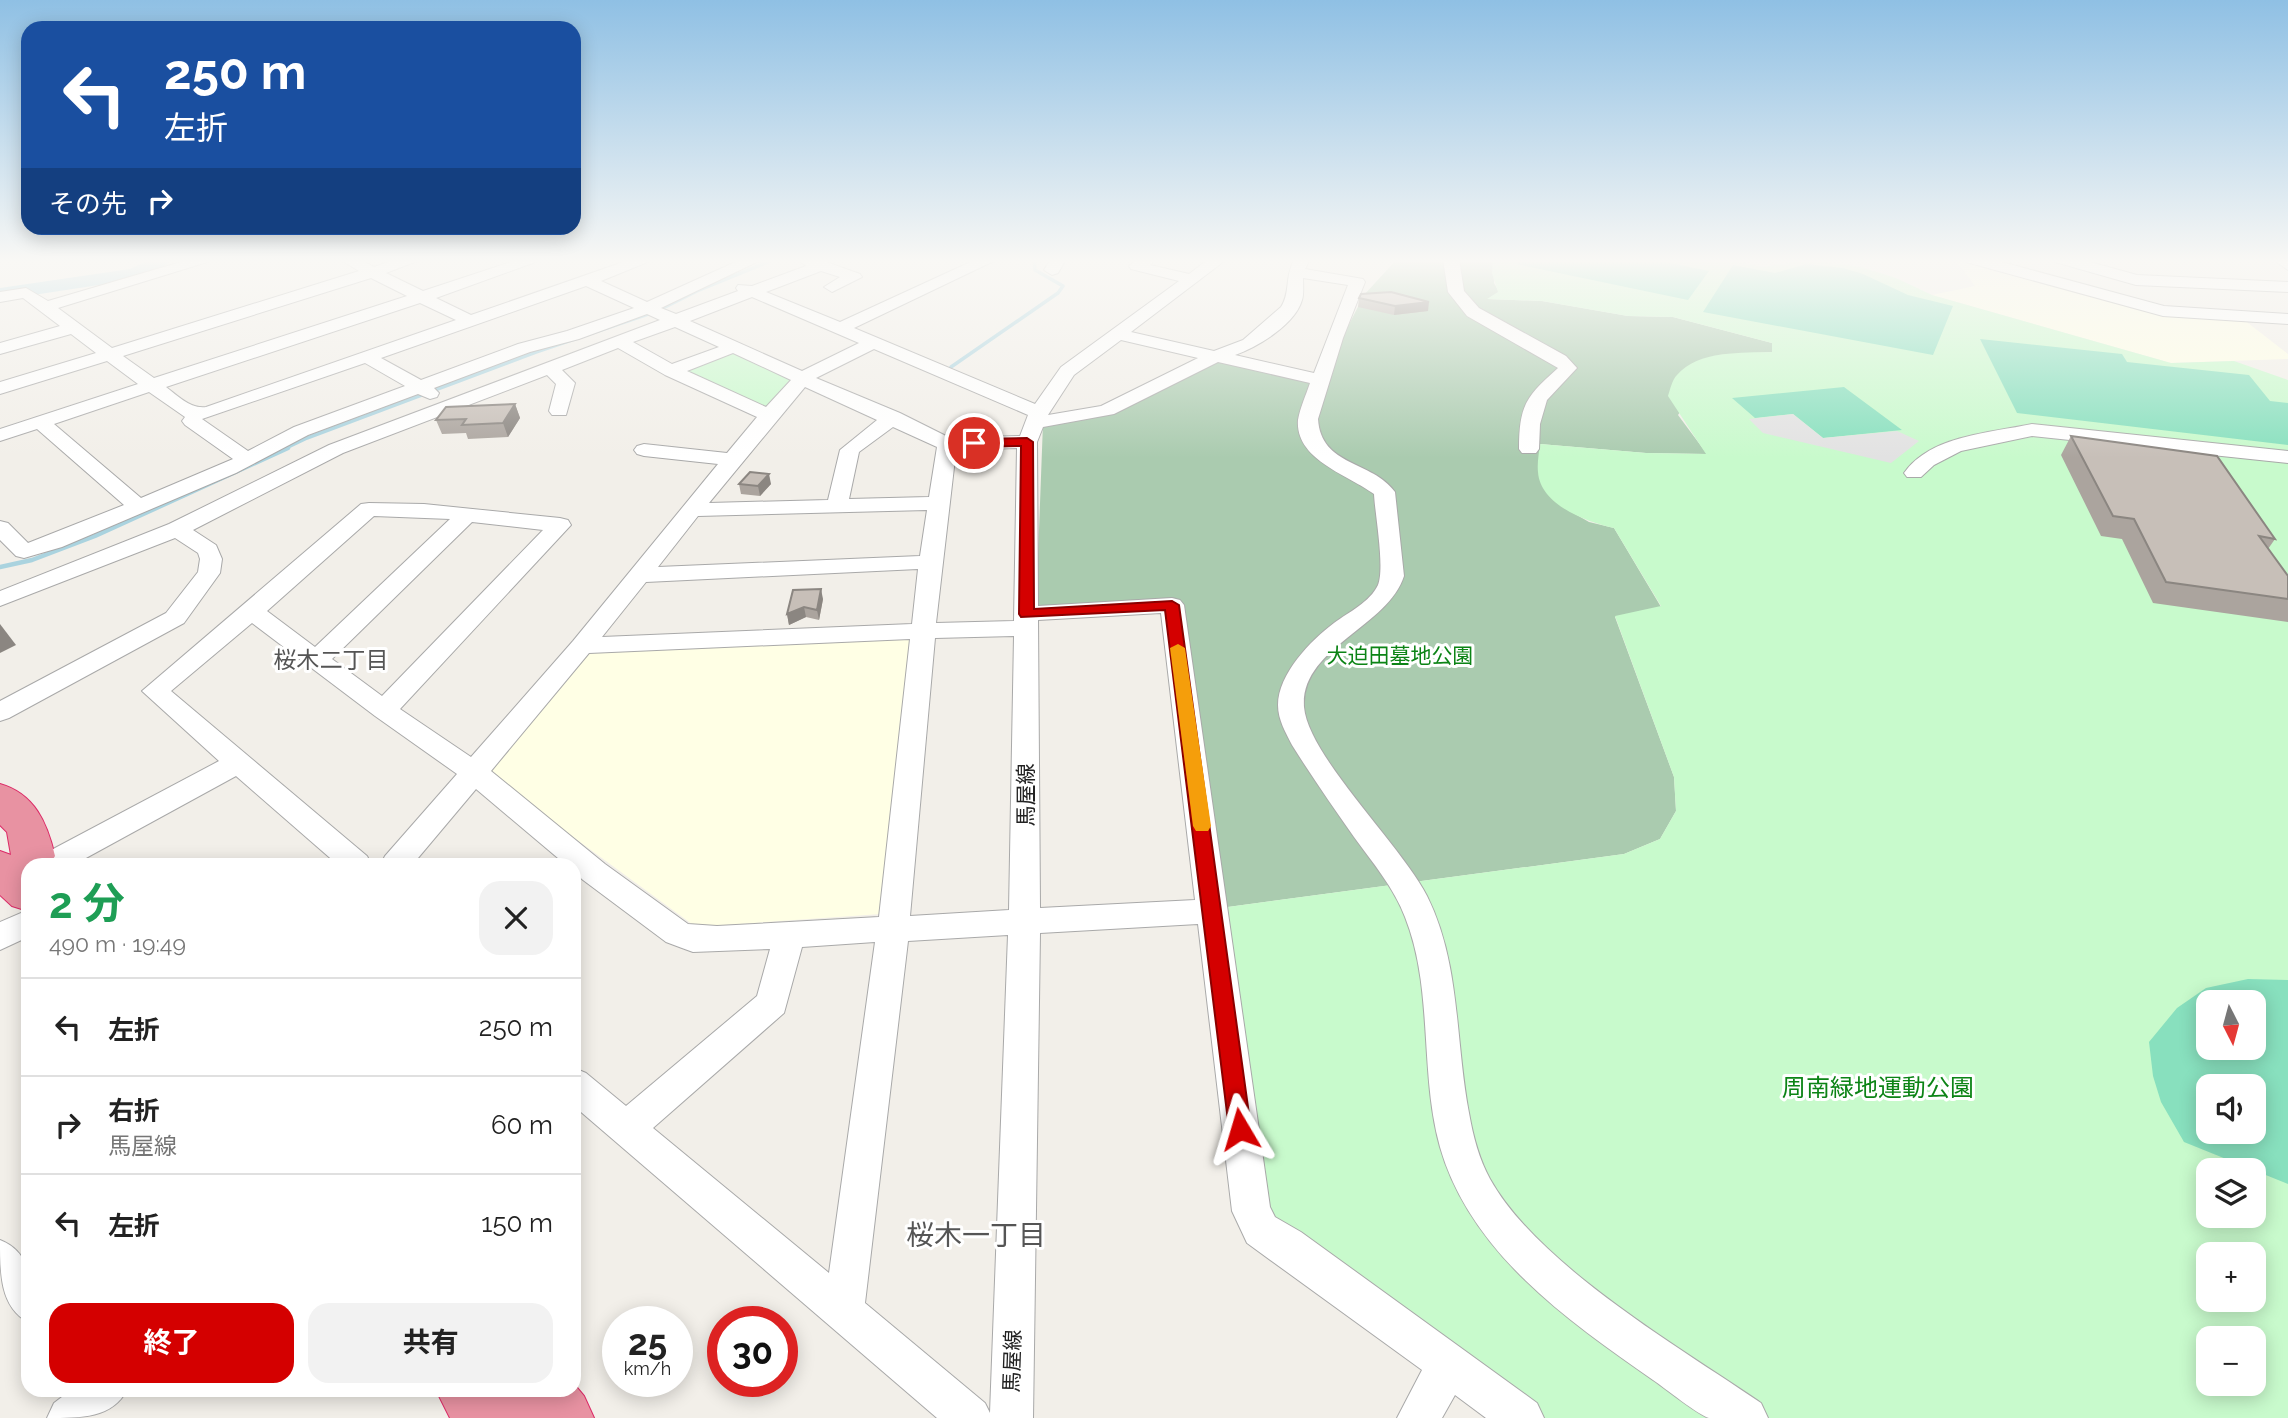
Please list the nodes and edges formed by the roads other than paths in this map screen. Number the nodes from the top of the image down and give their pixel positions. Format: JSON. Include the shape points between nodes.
{"nodes":[{"id":1,"x":68,"y":325,"type":"edge"},
{"id":2,"x":203,"y":325,"type":"edge"},
{"id":3,"x":336,"y":325,"type":"edge"},
{"id":4,"x":458,"y":325,"type":"edge"},
{"id":5,"x":601,"y":325,"type":"edge"},
{"id":6,"x":658,"y":325,"type":"edge"},
{"id":7,"x":687,"y":325,"type":"edge"},
{"id":8,"x":836,"y":325,"type":"edge"},
{"id":9,"x":845,"y":325,"type":"edge"},
{"id":10,"x":1129,"y":325,"type":"edge"},
{"id":11,"x":1273,"y":325,"type":"edge"},
{"id":12,"x":1341,"y":325,"type":"edge"},
{"id":13,"x":1496,"y":325,"type":"edge"},
{"id":14,"x":841,"y":327,"type":"junction"},
{"id":15,"x":72,"y":328,"type":"junction"},
{"id":16,"x":1117,"y":334,"type":"junction"},
{"id":17,"x":618,"y":341,"type":"junction"},
{"id":18,"x":875,"y":342,"type":"junction"},
{"id":19,"x":734,"y":347,"type":"junction"},
{"id":20,"x":0,"y":349,"type":"edge"},
{"id":21,"x":108,"y":355,"type":"junction"},
{"id":22,"x":1216,"y":356,"type":"junction"},
{"id":23,"x":367,"y":358,"type":"junction"},
{"id":24,"x":549,"y":368,"type":"junction"},
{"id":25,"x":671,"y":371,"type":"junction"},
{"id":26,"x":804,"y":377,"type":"junction"},
{"id":27,"x":1320,"y":380,"type":"junction"},
{"id":28,"x":149,"y":386,"type":"junction"},
{"id":29,"x":419,"y":387,"type":"junction"},
{"id":30,"x":0,"y":388,"type":"edge"},
{"id":31,"x":453,"y":404,"type":"junction"},
{"id":32,"x":559,"y":411,"type":"dead end"},
{"id":33,"x":769,"y":415,"type":"junction"},
{"id":34,"x":893,"y":417,"type":"junction"},
{"id":35,"x":191,"y":421,"type":"dead end"},
{"id":36,"x":40,"y":422,"type":"junction"},
{"id":37,"x":1034,"y":426,"type":"junction"},
{"id":38,"x":0,"y":435,"type":"edge"},
{"id":39,"x":947,"y":444,"type":"junction"},
{"id":40,"x":1529,"y":449,"type":"dead end"},
{"id":41,"x":644,"y":450,"type":"dead end"},
{"id":42,"x":2288,"y":457,"type":"edge"},
{"id":43,"x":247,"y":459,"type":"junction"},
{"id":44,"x":733,"y":460,"type":"junction"},
{"id":45,"x":1914,"y":473,"type":"dead end"},
{"id":46,"x":939,"y":503,"type":"junction"},
{"id":47,"x":138,"y":506,"type":"junction"},
{"id":48,"x":837,"y":506,"type":"junction"},
{"id":49,"x":694,"y":510,"type":"junction"},
{"id":50,"x":468,"y":514,"type":"junction"},
{"id":51,"x":0,"y":528,"type":"edge"},
{"id":52,"x":177,"y":529,"type":"junction"},
{"id":53,"x":24,"y":551,"type":"junction"},
{"id":54,"x":0,"y":557,"type":"edge"},
{"id":55,"x":930,"y":562,"type":"junction"},
{"id":56,"x":639,"y":575,"type":"junction"},
{"id":57,"x":0,"y":599,"type":"edge"},
{"id":58,"x":252,"y":611,"type":"junction"},
{"id":59,"x":1026,"y":621,"type":"junction"},
{"id":60,"x":925,"y":631,"type":"junction"},
{"id":61,"x":582,"y":646,"type":"junction"},
{"id":62,"x":316,"y":660,"type":"junction"},
{"id":63,"x":384,"y":710,"type":"junction"},
{"id":64,"x":0,"y":712,"type":"edge"},
{"id":65,"x":237,"y":763,"type":"junction"},
{"id":66,"x":473,"y":772,"type":"junction"},
{"id":67,"x":0,"y":799,"type":"edge"},
{"id":68,"x":0,"y":828,"type":"edge"},
{"id":69,"x":24,"y":858,"type":"edge"},
{"id":70,"x":47,"y":858,"type":"edge"},
{"id":71,"x":349,"y":858,"type":"edge"},
{"id":72,"x":401,"y":858,"type":"edge"},
{"id":73,"x":563,"y":858,"type":"edge"},
{"id":74,"x":21,"y":866,"type":"edge"},
{"id":75,"x":584,"y":878,"type":"edge"},
{"id":76,"x":1211,"y":911,"type":"junction"},
{"id":77,"x":1024,"y":922,"type":"junction"},
{"id":78,"x":21,"y":926,"type":"edge"},
{"id":79,"x":893,"y":930,"type":"junction"},
{"id":80,"x":789,"y":936,"type":"junction"},
{"id":81,"x":0,"y":937,"type":"edge"},
{"id":82,"x":581,"y":1090,"type":"edge"},
{"id":83,"x":626,"y":1128,"type":"junction"},
{"id":84,"x":1,"y":1262,"type":"edge"},
{"id":85,"x":21,"y":1292,"type":"edge"},
{"id":86,"x":844,"y":1310,"type":"junction"},
{"id":87,"x":1448,"y":1364,"type":"junction"},
{"id":88,"x":474,"y":1397,"type":"edge"},
{"id":89,"x":543,"y":1397,"type":"edge"},
{"id":90,"x":493,"y":1418,"type":"edge"},
{"id":91,"x":562,"y":1418,"type":"edge"},
{"id":92,"x":970,"y":1418,"type":"edge"},
{"id":93,"x":1011,"y":1418,"type":"edge"},
{"id":94,"x":1419,"y":1418,"type":"edge"},
{"id":95,"x":1522,"y":1418,"type":"edge"},
{"id":96,"x":1746,"y":1418,"type":"edge"}],
"edges":[{"from":1,"to":15,"type":"street"},
{"from":2,"to":21,"type":"street"},
{"from":3,"to":28,"type":"street"},
{"from":4,"to":23,"type":"street"},
{"from":5,"to":29,"type":"street"},
{"from":6,"to":17,"type":"street"},
{"from":7,"to":19,"type":"street"},
{"from":8,"to":14,"type":"street"},
{"from":9,"to":14,"type":"street"},
{"from":10,"to":16,"type":"street"},
{"from":11,"to":22,"type":"street","via":[[1249,344]]},
{"from":12,"to":27,"type":"street"},
{"from":13,"to":40,"type":"street","via":[[1560,359],[1568,368],[1536,401]]},
{"from":14,"to":18,"type":"street"},
{"from":15,"to":20,"type":"street"},
{"from":15,"to":21,"type":"street"},
{"from":16,"to":22,"type":"street"},
{"from":16,"to":37,"type":"street","via":[[1067,371]]},
{"from":17,"to":24,"type":"street"},
{"from":17,"to":25,"type":"street"},
{"from":18,"to":26,"type":"street"},
{"from":18,"to":37,"type":"street"},
{"from":19,"to":25,"type":"street"},
{"from":19,"to":26,"type":"street"},
{"from":21,"to":28,"type":"street"},
{"from":21,"to":30,"type":"street"},
{"from":22,"to":27,"type":"street"},
{"from":22,"to":37,"type":"street","via":[[1107,410]]},
{"from":23,"to":28,"type":"street","via":[[195,414]]},
{"from":23,"to":29,"type":"street"},
{"from":24,"to":31,"type":"street"},
{"from":24,"to":32,"type":"street","via":[[566,383]]},
{"from":25,"to":33,"type":"street"},
{"from":26,"to":33,"type":"street"},
{"from":26,"to":34,"type":"street"},
{"from":27,"to":96,"type":"street","via":[[1308,419],[1309,437],[1326,455],[1384,492],[1392,576],[1380,599],[1321,648],[1297,685],[1290,708],[1299,736],[1419,911],[1432,955],[1451,1112],[1466,1167],[1485,1204],[1554,1279]]},
{"from":28,"to":36,"type":"street"},
{"from":29,"to":31,"type":"street"},
{"from":29,"to":43,"type":"street","via":[[301,431]]},
{"from":31,"to":52,"type":"street","via":[[336,449]]},
{"from":33,"to":44,"type":"street"},
{"from":34,"to":39,"type":"street"},
{"from":34,"to":48,"type":"street","via":[[850,450]]},
{"from":35,"to":43,"type":"street"},
{"from":36,"to":38,"type":"street"},
{"from":36,"to":47,"type":"street"},
{"from":37,"to":39,"type":"street"},
{"from":37,"to":59,"type":"street","name":"馬屋線"},
{"from":39,"to":46,"type":"street"},
{"from":41,"to":44,"type":"street"},
{"from":42,"to":45,"type":"street","via":[[2032,430],[1955,446]]},
{"from":43,"to":47,"type":"street"},
{"from":44,"to":49,"type":"street"},
{"from":46,"to":48,"type":"street"},
{"from":46,"to":55,"type":"street"},
{"from":47,"to":53,"type":"street"},
{"from":48,"to":49,"type":"street"},
{"from":49,"to":56,"type":"street"},
{"from":50,"to":58,"type":"street","via":[[369,509]]},
{"from":50,"to":62,"type":"street"},
{"from":50,"to":63,"type":"street","via":[[560,525]]},
{"from":51,"to":53,"type":"street"},
{"from":52,"to":57,"type":"street"},
{"from":52,"to":64,"type":"street","via":[[208,550],[211,559],[209,573],[175,618]]},
{"from":53,"to":54,"type":"street"},
{"from":55,"to":56,"type":"street"},
{"from":55,"to":60,"type":"street"},
{"from":56,"to":61,"type":"street"},
{"from":58,"to":62,"type":"street"},
{"from":58,"to":65,"type":"street","via":[[155,691]]},
{"from":59,"to":60,"type":"street"},
{"from":59,"to":76,"type":"street","via":[[1172,605]]},
{"from":59,"to":77,"type":"street","name":"馬屋線"},
{"from":60,"to":61,"type":"street"},
{"from":60,"to":79,"type":"street"},
{"from":61,"to":66,"type":"street"},
{"from":62,"to":63,"type":"street"},
{"from":63,"to":66,"type":"street"},
{"from":65,"to":70,"type":"street"},
{"from":65,"to":71,"type":"street"},
{"from":66,"to":72,"type":"street"},
{"from":66,"to":73,"type":"street"},
{"from":67,"to":69,"type":"highway","via":[[27,827]]},
{"from":68,"to":74,"type":"highway"},
{"from":75,"to":80,"type":"street","via":[[693,939]]},
{"from":76,"to":77,"type":"street"},
{"from":76,"to":87,"type":"street","via":[[1251,1211],[1262,1230]]},
{"from":77,"to":79,"type":"street"},
{"from":77,"to":93,"type":"street","name":"馬屋線"},
{"from":78,"to":81,"type":"street"},
{"from":79,"to":80,"type":"street"},
{"from":79,"to":86,"type":"street"},
{"from":80,"to":83,"type":"street","via":[[772,1003]]},
{"from":82,"to":83,"type":"street"},
{"from":83,"to":86,"type":"street"},
{"from":84,"to":85,"type":"street"},
{"from":86,"to":92,"type":"street"},
{"from":87,"to":94,"type":"street"},
{"from":87,"to":95,"type":"street"},
{"from":88,"to":90,"type":"highway"},
{"from":89,"to":91,"type":"highway"}]}
